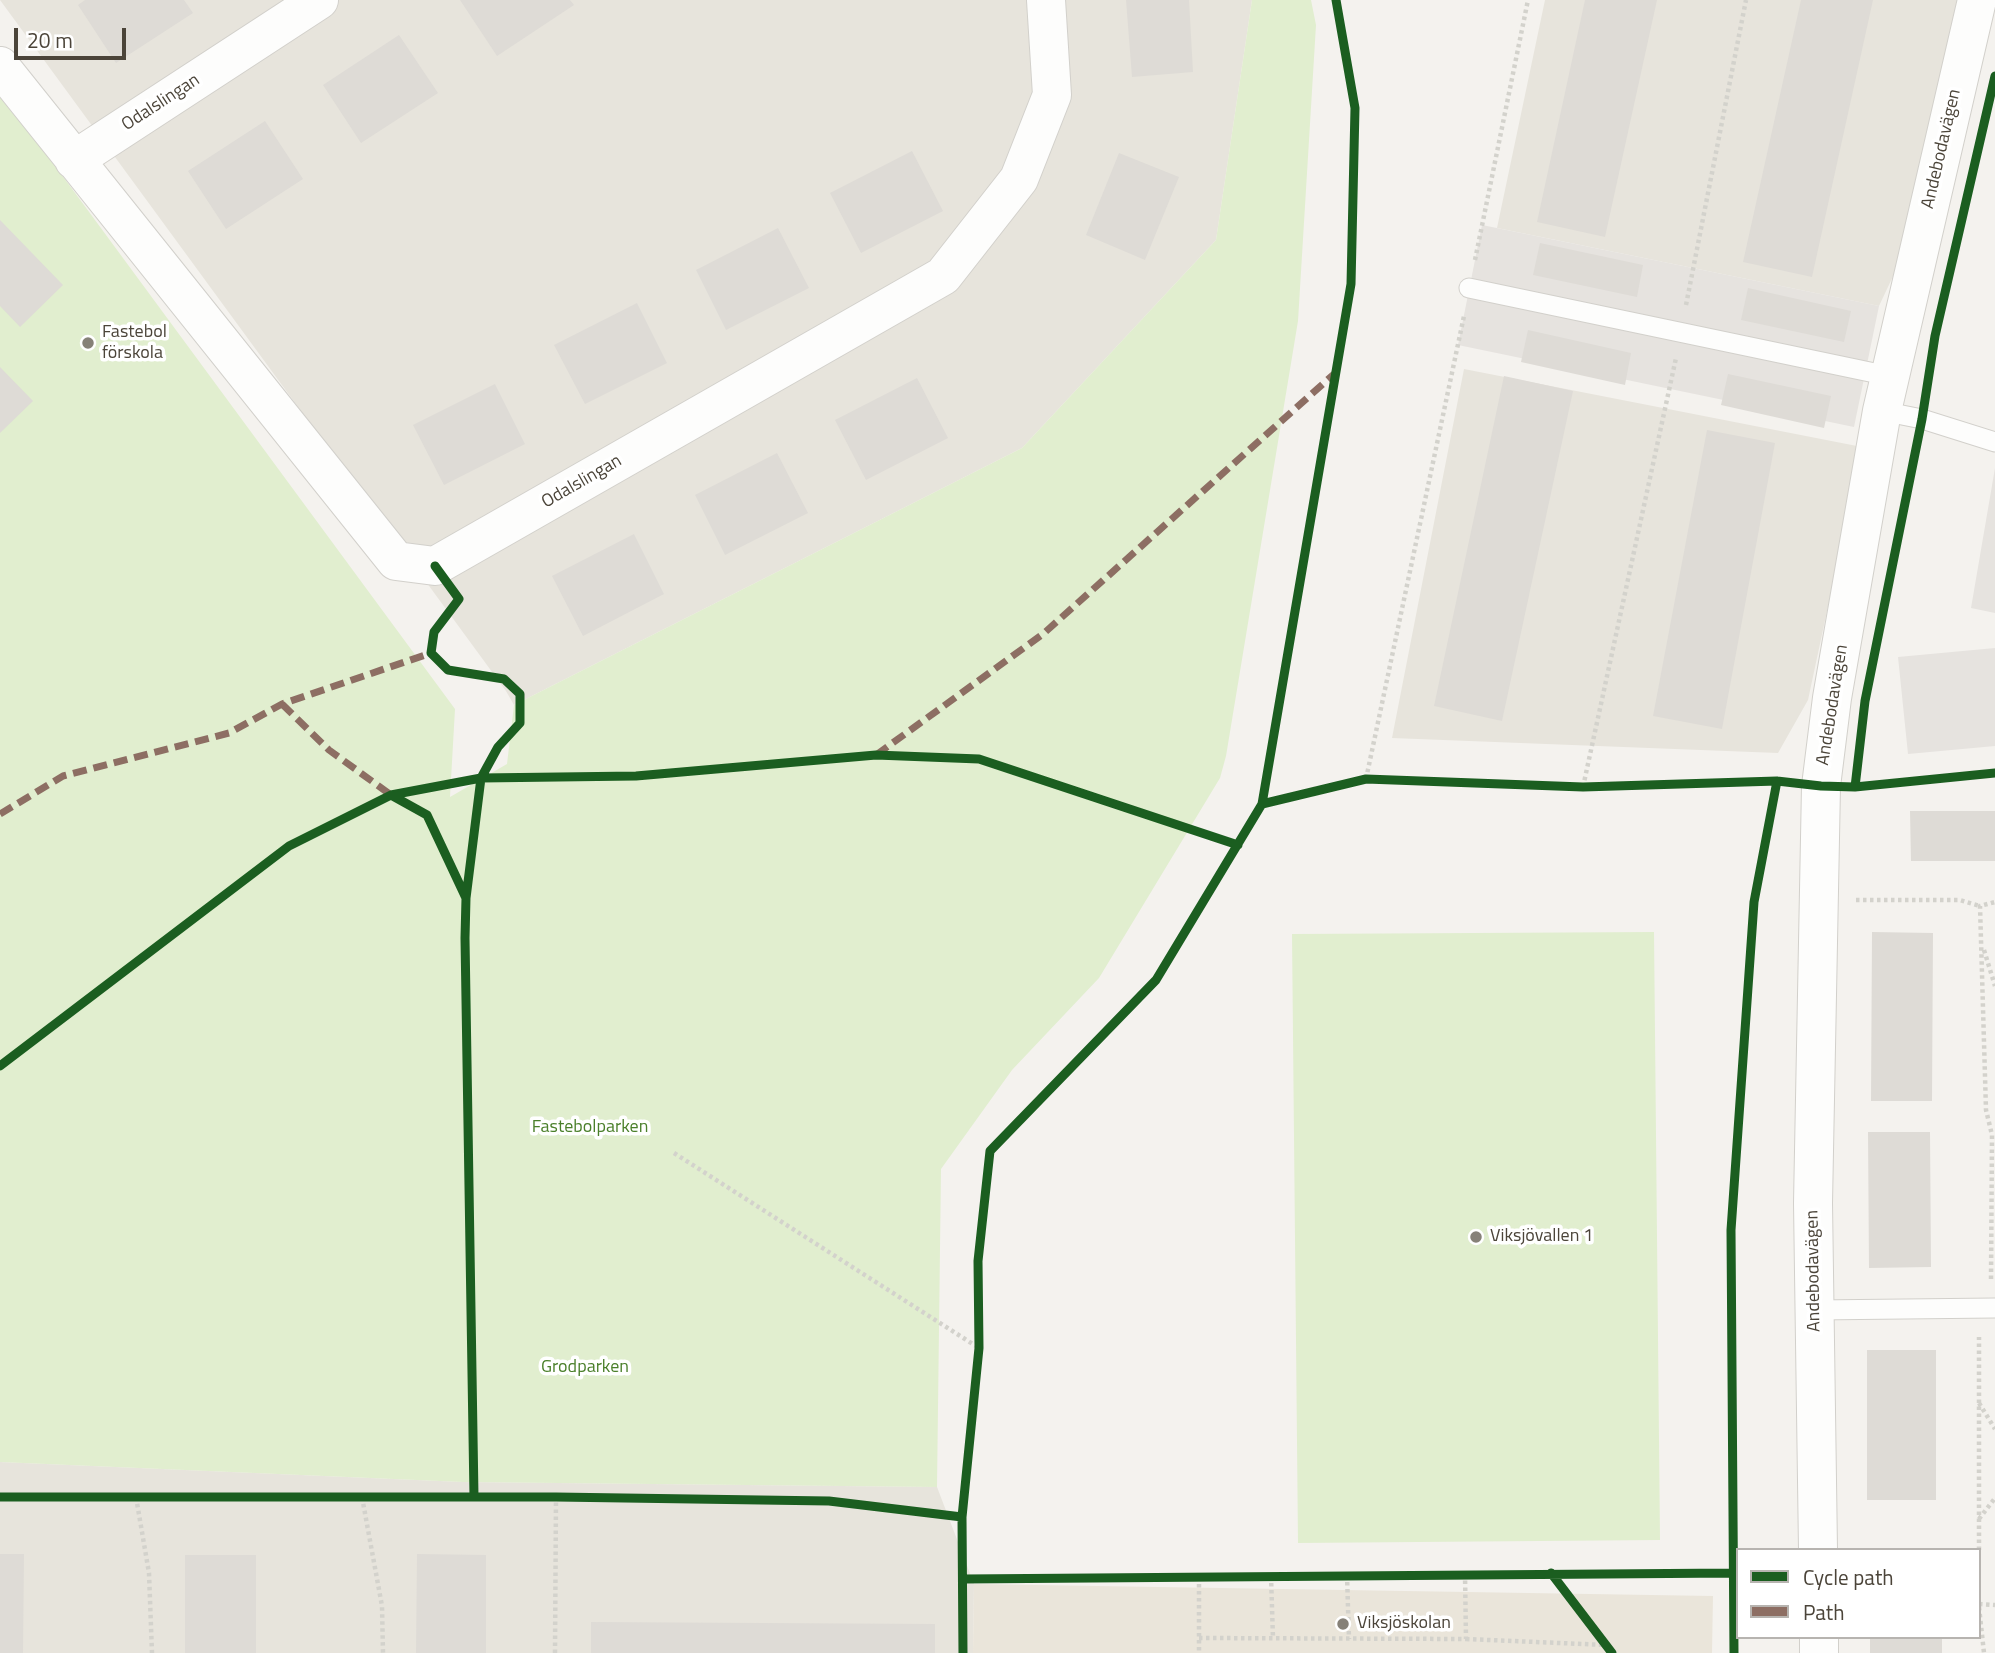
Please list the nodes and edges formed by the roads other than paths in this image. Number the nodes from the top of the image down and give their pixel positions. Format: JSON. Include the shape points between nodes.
{"nodes":[{"id":1,"x":319,"y":0,"type":"edge"},
{"id":2,"x":1046,"y":0,"type":"edge"},
{"id":3,"x":1977,"y":0,"type":"edge"},
{"id":4,"x":0,"y":65,"type":"edge"},
{"id":5,"x":74,"y":160,"type":"junction"},
{"id":6,"x":1469,"y":288,"type":"road end"},
{"id":7,"x":1886,"y":393,"type":"junction"},
{"id":8,"x":1995,"y":442,"type":"edge"},
{"id":9,"x":1987,"y":1308,"type":"edge"},
{"id":10,"x":1815,"y":1310,"type":"junction"},
{"id":11,"x":1818,"y":1548,"type":"edge"}],
"edges":[{"from":1,"to":5,"type":"street","name":"Odalslingan"},
{"from":2,"to":5,"type":"street","name":"Odalslingan","via":[[1052,95],[1019,179],[943,276],[435,566],[396,561]]},
{"from":3,"to":7,"type":"street","name":"Andebodavägen"},
{"from":4,"to":5,"type":"street","name":"Odalslingan"},
{"from":6,"to":7,"type":"lane","via":[[1681,332]]},
{"from":7,"to":8,"type":"lane","via":[[1922,419]]},
{"from":7,"to":10,"type":"street","name":"Andebodavägen","via":[[1832,698],[1821,786]]},
{"from":9,"to":10,"type":"lane"},
{"from":10,"to":11,"type":"street","name":"Andebodavägen"}]}
